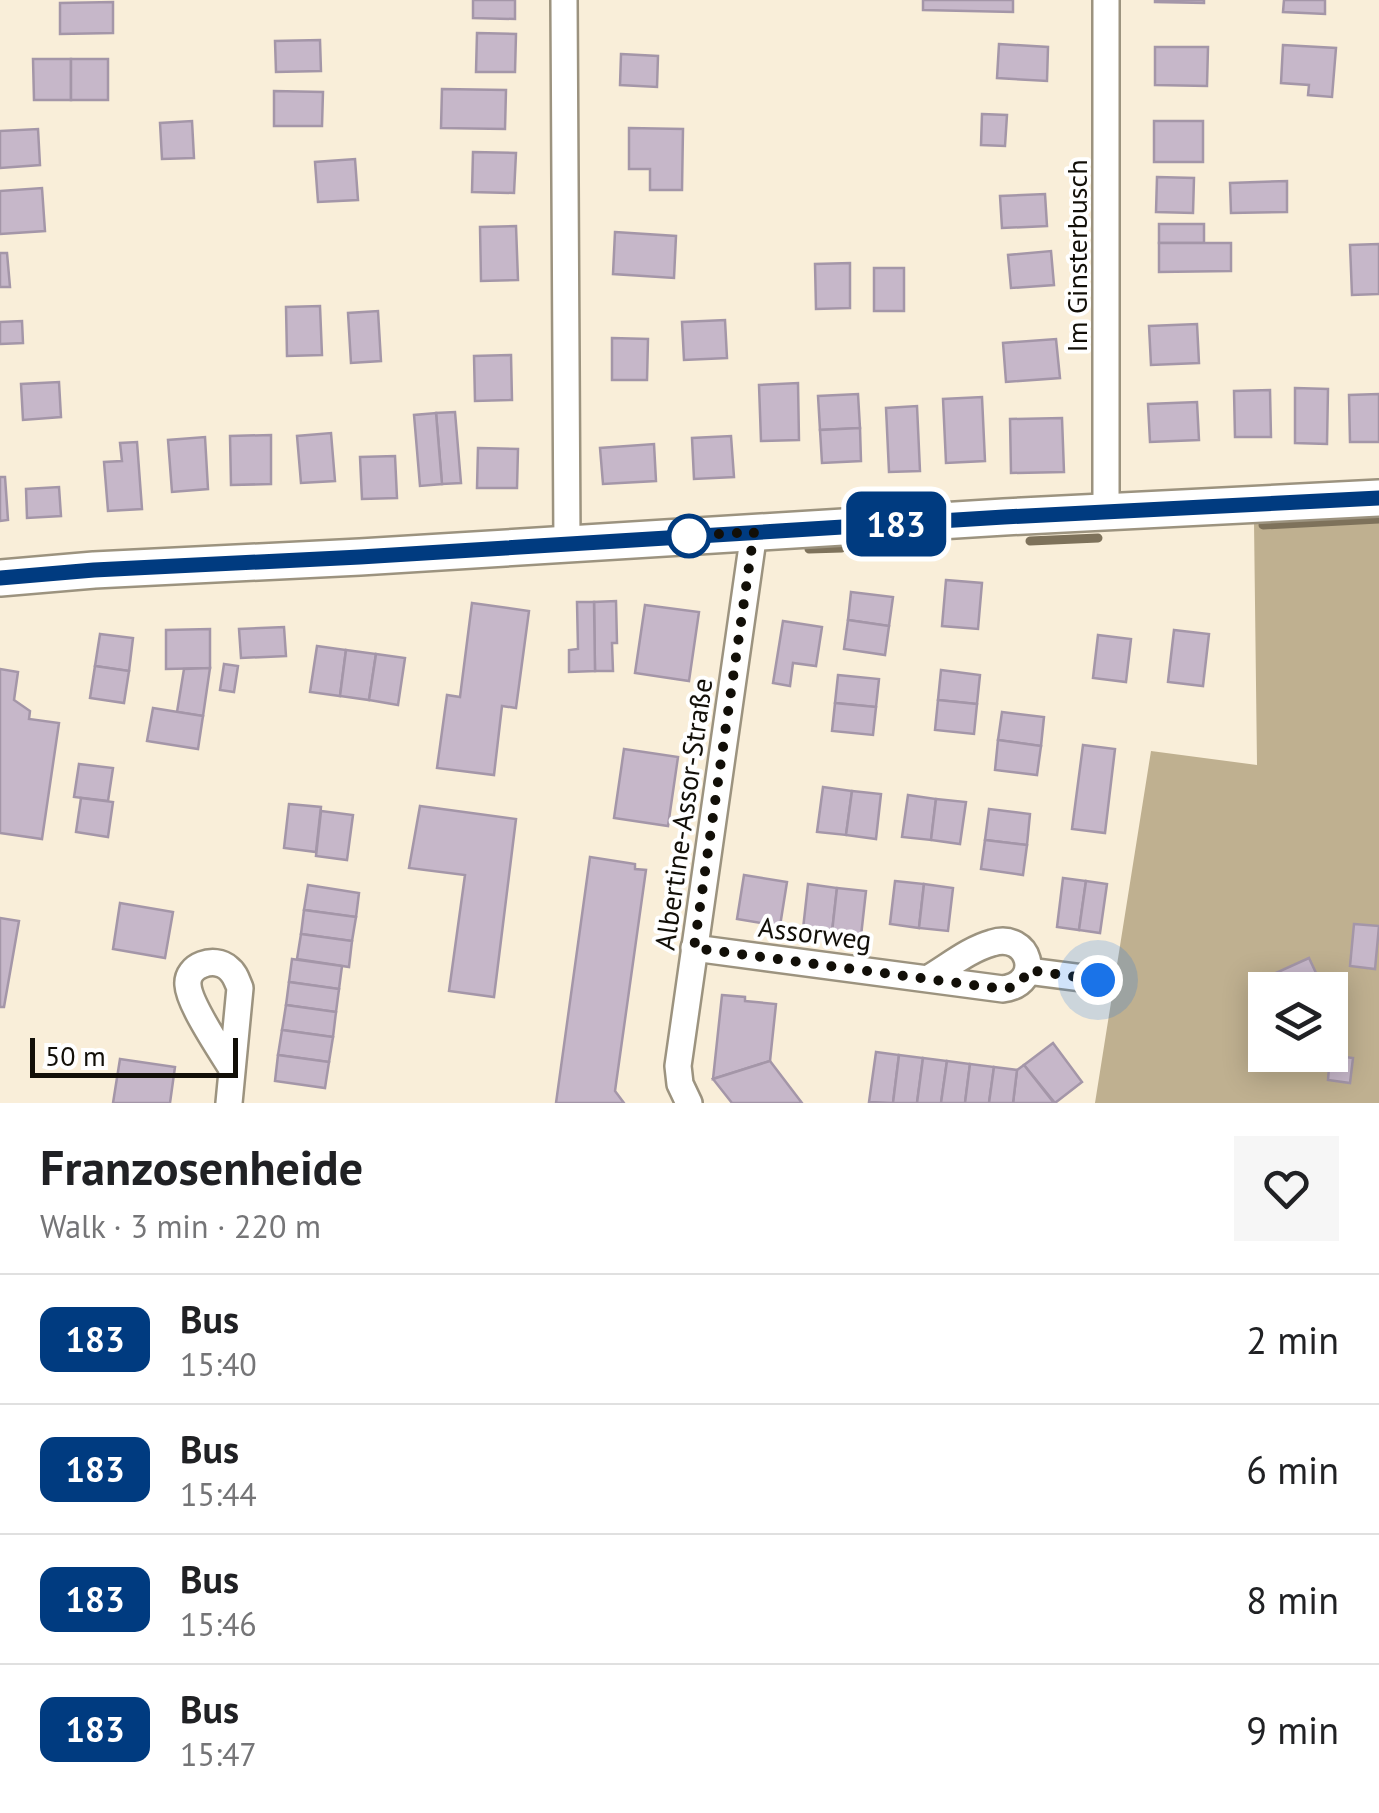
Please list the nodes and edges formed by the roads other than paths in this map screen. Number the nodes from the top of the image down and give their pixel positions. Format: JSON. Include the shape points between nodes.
{"nodes":[{"id":1,"x":564,"y":0,"type":"edge"},
{"id":2,"x":1106,"y":0,"type":"edge"},
{"id":3,"x":1379,"y":498,"type":"edge"},
{"id":4,"x":1106,"y":512,"type":"junction"},
{"id":5,"x":754,"y":532,"type":"junction"},
{"id":6,"x":567,"y":544,"type":"junction"},
{"id":7,"x":0,"y":578,"type":"edge"},
{"id":8,"x":694,"y":948,"type":"junction"},
{"id":9,"x":1028,"y":970,"type":"junction"},
{"id":10,"x":929,"y":978,"type":"junction"},
{"id":11,"x":1098,"y":980,"type":"dead end"},
{"id":12,"x":232,"y":1069,"type":"dead end"},
{"id":13,"x":228,"y":1103,"type":"edge"},
{"id":14,"x":689,"y":1103,"type":"edge"}],
"edges":[{"from":1,"to":6,"type":"street"},
{"from":2,"to":4,"type":"street","name":"Im Ginsterbusch"},
{"from":3,"to":4,"type":"street"},
{"from":4,"to":5,"type":"street"},
{"from":5,"to":6,"type":"street"},
{"from":5,"to":8,"type":"street","name":"Albertine-Assor-Straße"},
{"from":6,"to":7,"type":"street"},
{"from":8,"to":10,"type":"street","name":"Assorweg"},
{"from":8,"to":14,"type":"street","name":"Albertine-Assor-Straße","via":[[678,1066]]},
{"from":9,"to":10,"type":"street","name":"Assorweg","via":[[1016,987],[1003,989]]},
{"from":9,"to":10,"type":"street","via":[[1024,951],[1004,941]]},
{"from":9,"to":11,"type":"street"},
{"from":12,"to":13,"type":"street"}]}
